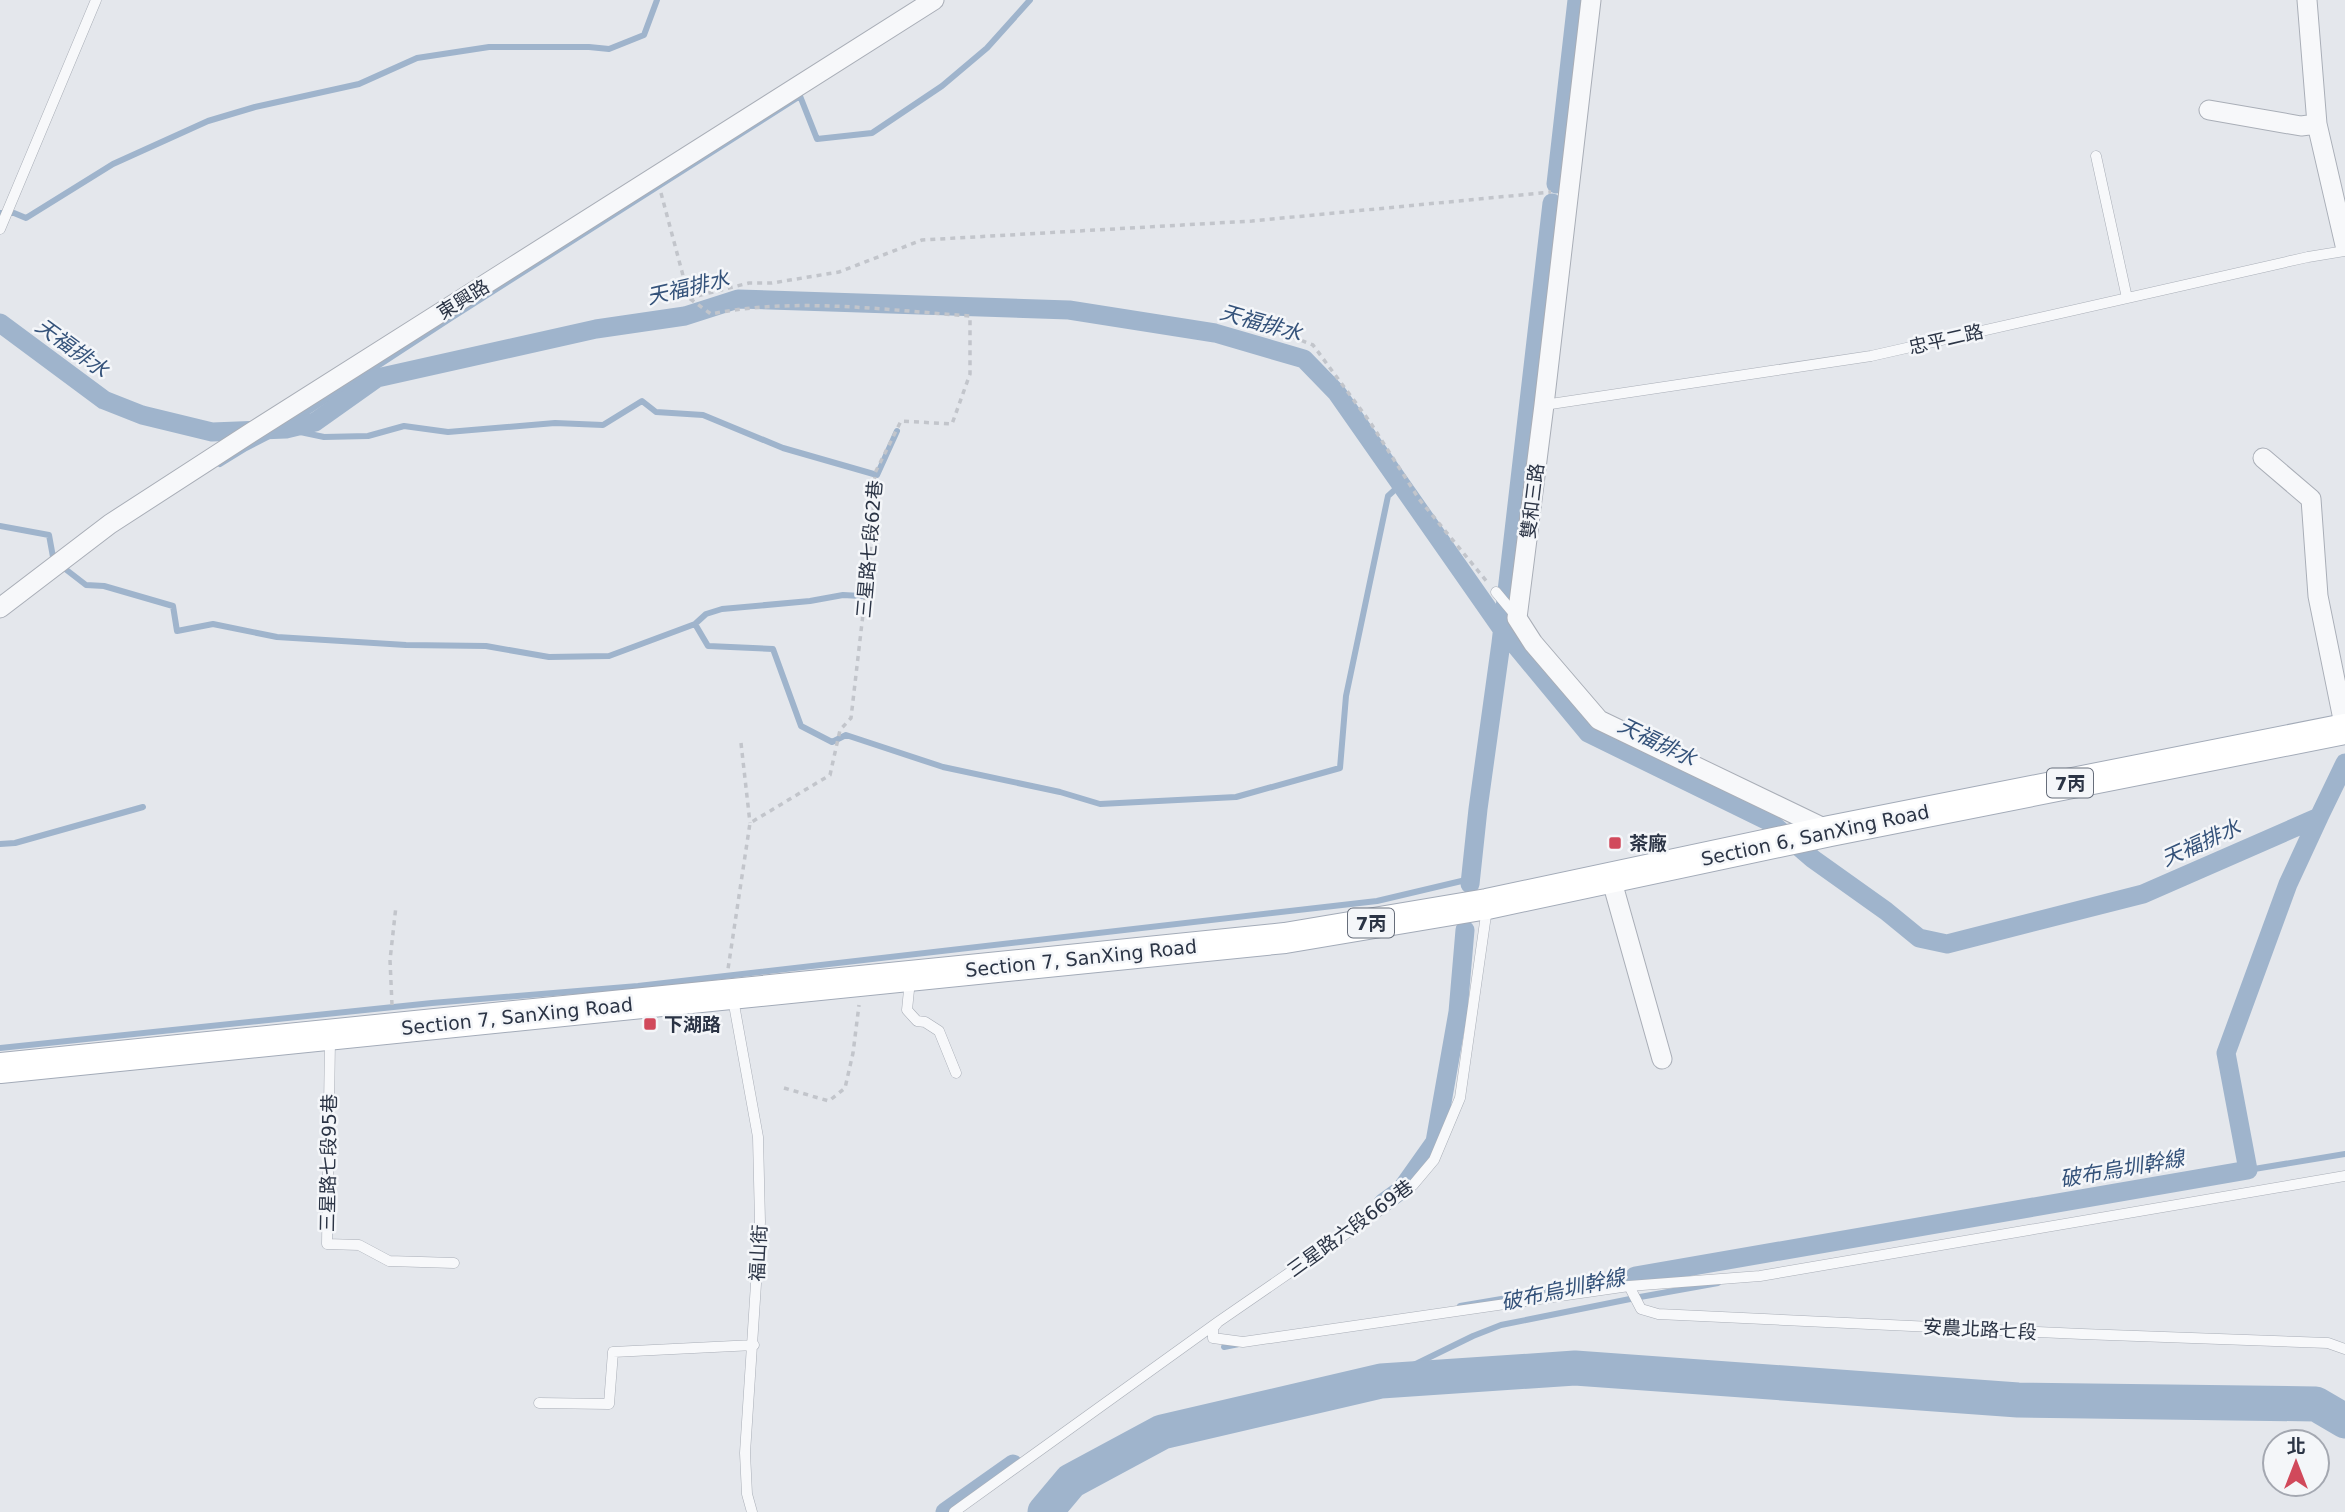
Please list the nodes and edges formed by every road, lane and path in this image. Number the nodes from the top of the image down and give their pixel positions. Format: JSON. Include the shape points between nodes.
{"nodes":[{"id":1,"x":96,"y":0,"type":"edge"},
{"id":2,"x":934,"y":0,"type":"edge"},
{"id":3,"x":1591,"y":0,"type":"edge"},
{"id":4,"x":2307,"y":0,"type":"edge"},
{"id":5,"x":2208,"y":110,"type":"dead end"},
{"id":6,"x":2317,"y":124,"type":"junction"},
{"id":7,"x":2096,"y":156,"type":"dead end"},
{"id":8,"x":657,"y":177,"type":"junction"},
{"id":9,"x":1543,"y":192,"type":"dead end"},
{"id":10,"x":0,"y":229,"type":"edge"},
{"id":11,"x":2345,"y":245,"type":"edge"},
{"id":12,"x":2345,"y":251,"type":"edge"},
{"id":13,"x":2127,"y":298,"type":"junction"},
{"id":14,"x":690,"y":300,"type":"junction"},
{"id":15,"x":1255,"y":321,"type":"dead end"},
{"id":16,"x":1544,"y":405,"type":"junction"},
{"id":17,"x":2263,"y":458,"type":"dead end"},
{"id":18,"x":1496,"y":592,"type":"joint"},
{"id":19,"x":0,"y":608,"type":"edge"},
{"id":20,"x":1512,"y":612,"type":"junction"},
{"id":21,"x":2345,"y":729,"type":"edge"},
{"id":22,"x":741,"y":743,"type":"dead end"},
{"id":23,"x":750,"y":823,"type":"junction"},
{"id":24,"x":1830,"y":831,"type":"junction"},
{"id":25,"x":1611,"y":878,"type":"junction"},
{"id":26,"x":396,"y":906,"type":"dead end"},
{"id":27,"x":1473,"y":906,"type":"junction"},
{"id":28,"x":1285,"y":938,"type":"joint"},
{"id":29,"x":910,"y":976,"type":"junction"},
{"id":30,"x":862,"y":982,"type":"junction"},
{"id":31,"x":728,"y":995,"type":"junction"},
{"id":32,"x":393,"y":1028,"type":"junction"},
{"id":33,"x":330,"y":1035,"type":"junction"},
{"id":34,"x":1662,"y":1059,"type":"dead end"},
{"id":35,"x":0,"y":1068,"type":"edge"},
{"id":36,"x":956,"y":1073,"type":"dead end"},
{"id":37,"x":784,"y":1088,"type":"dead end"},
{"id":38,"x":2345,"y":1176,"type":"edge"},
{"id":39,"x":454,"y":1263,"type":"dead end"},
{"id":40,"x":1629,"y":1286,"type":"junction"},
{"id":41,"x":1218,"y":1322,"type":"junction"},
{"id":42,"x":754,"y":1345,"type":"junction"},
{"id":43,"x":2345,"y":1349,"type":"edge"},
{"id":44,"x":539,"y":1403,"type":"dead end"},
{"id":45,"x":752,"y":1512,"type":"edge"},
{"id":46,"x":954,"y":1512,"type":"edge"}],
"edges":[{"from":1,"to":10,"type":"lane"},
{"from":2,"to":8,"type":"street","name":"東興路"},
{"from":3,"to":16,"type":"street","name":"雙和三路"},
{"from":4,"to":6,"type":"street"},
{"from":5,"to":6,"type":"street","via":[[2301,126]]},
{"from":6,"to":11,"type":"street"},
{"from":7,"to":13,"type":"lane"},
{"from":8,"to":14,"type":"path"},
{"from":8,"to":19,"type":"street","name":"東興路","via":[[110,524]]},
{"from":9,"to":14,"type":"path","via":[[1252,221],[922,240],[839,272],[748,283]]},
{"from":12,"to":13,"type":"lane","name":"忠平二路"},
{"from":13,"to":16,"type":"lane","name":"忠平二路","via":[[1871,356]]},
{"from":14,"to":23,"type":"path","name":"三星路七段62巷","via":[[709,313],[813,305],[971,316],[971,374],[952,424],[901,421],[875,472],[851,718],[841,730],[830,775]]},
{"from":15,"to":18,"type":"path","via":[[1313,345],[1419,499]]},
{"from":16,"to":20,"type":"street","name":"雙和三路"},
{"from":17,"to":21,"type":"street","via":[[2311,499],[2318,596]]},
{"from":18,"to":20,"type":"lane"},
{"from":20,"to":24,"type":"street","via":[[1599,720]]},
{"from":21,"to":24,"type":"main road","name":"Section 6, SanXing Road","number":"7丙"},
{"from":22,"to":23,"type":"path"},
{"from":23,"to":31,"type":"path"},
{"from":24,"to":25,"type":"main road","name":"Section 6, SanXing Road","number":"7丙"},
{"from":25,"to":27,"type":"main road","name":"Section 6, SanXing Road","number":"7丙"},
{"from":25,"to":34,"type":"street"},
{"from":26,"to":32,"type":"path","via":[[390,960]]},
{"from":27,"to":28,"type":"main road","name":"Section 6, SanXing Road","number":"7丙"},
{"from":27,"to":41,"type":"lane","name":"三星路六段669巷","via":[[1460,1098],[1434,1160],[1413,1185],[1386,1206]]},
{"from":28,"to":29,"type":"main road","name":"Section 7, SanXing Road","number":"7丙"},
{"from":29,"to":30,"type":"main road","name":"Section 7, SanXing Road","number":"7丙"},
{"from":29,"to":36,"type":"lane","via":[[907,1010],[917,1021],[939,1031]]},
{"from":30,"to":31,"type":"main road","name":"Section 7, SanXing Road","number":"7丙"},
{"from":30,"to":37,"type":"path","via":[[845,1088],[829,1101]]},
{"from":31,"to":32,"type":"main road","name":"Section 7, SanXing Road","number":"7丙"},
{"from":31,"to":42,"type":"lane","name":"福山街","via":[[758,1137],[760,1222]]},
{"from":32,"to":33,"type":"main road","name":"Section 7, SanXing Road","number":"7丙"},
{"from":33,"to":35,"type":"main road","name":"Section 7, SanXing Road","number":"7丙"},
{"from":33,"to":39,"type":"lane","name":"三星路七段95巷","via":[[327,1244],[359,1245],[390,1261]]},
{"from":38,"to":40,"type":"lane","via":[[1760,1276]]},
{"from":40,"to":41,"type":"lane","via":[[1242,1342],[1213,1338]]},
{"from":40,"to":43,"type":"lane","name":"安農北路七段","via":[[1641,1309],[1658,1314],[2328,1343]]},
{"from":41,"to":46,"type":"lane","name":"三星路六段669巷"},
{"from":42,"to":44,"type":"lane","via":[[613,1352],[609,1404]]},
{"from":42,"to":45,"type":"lane","name":"福山街","via":[[745,1453]]}]}
